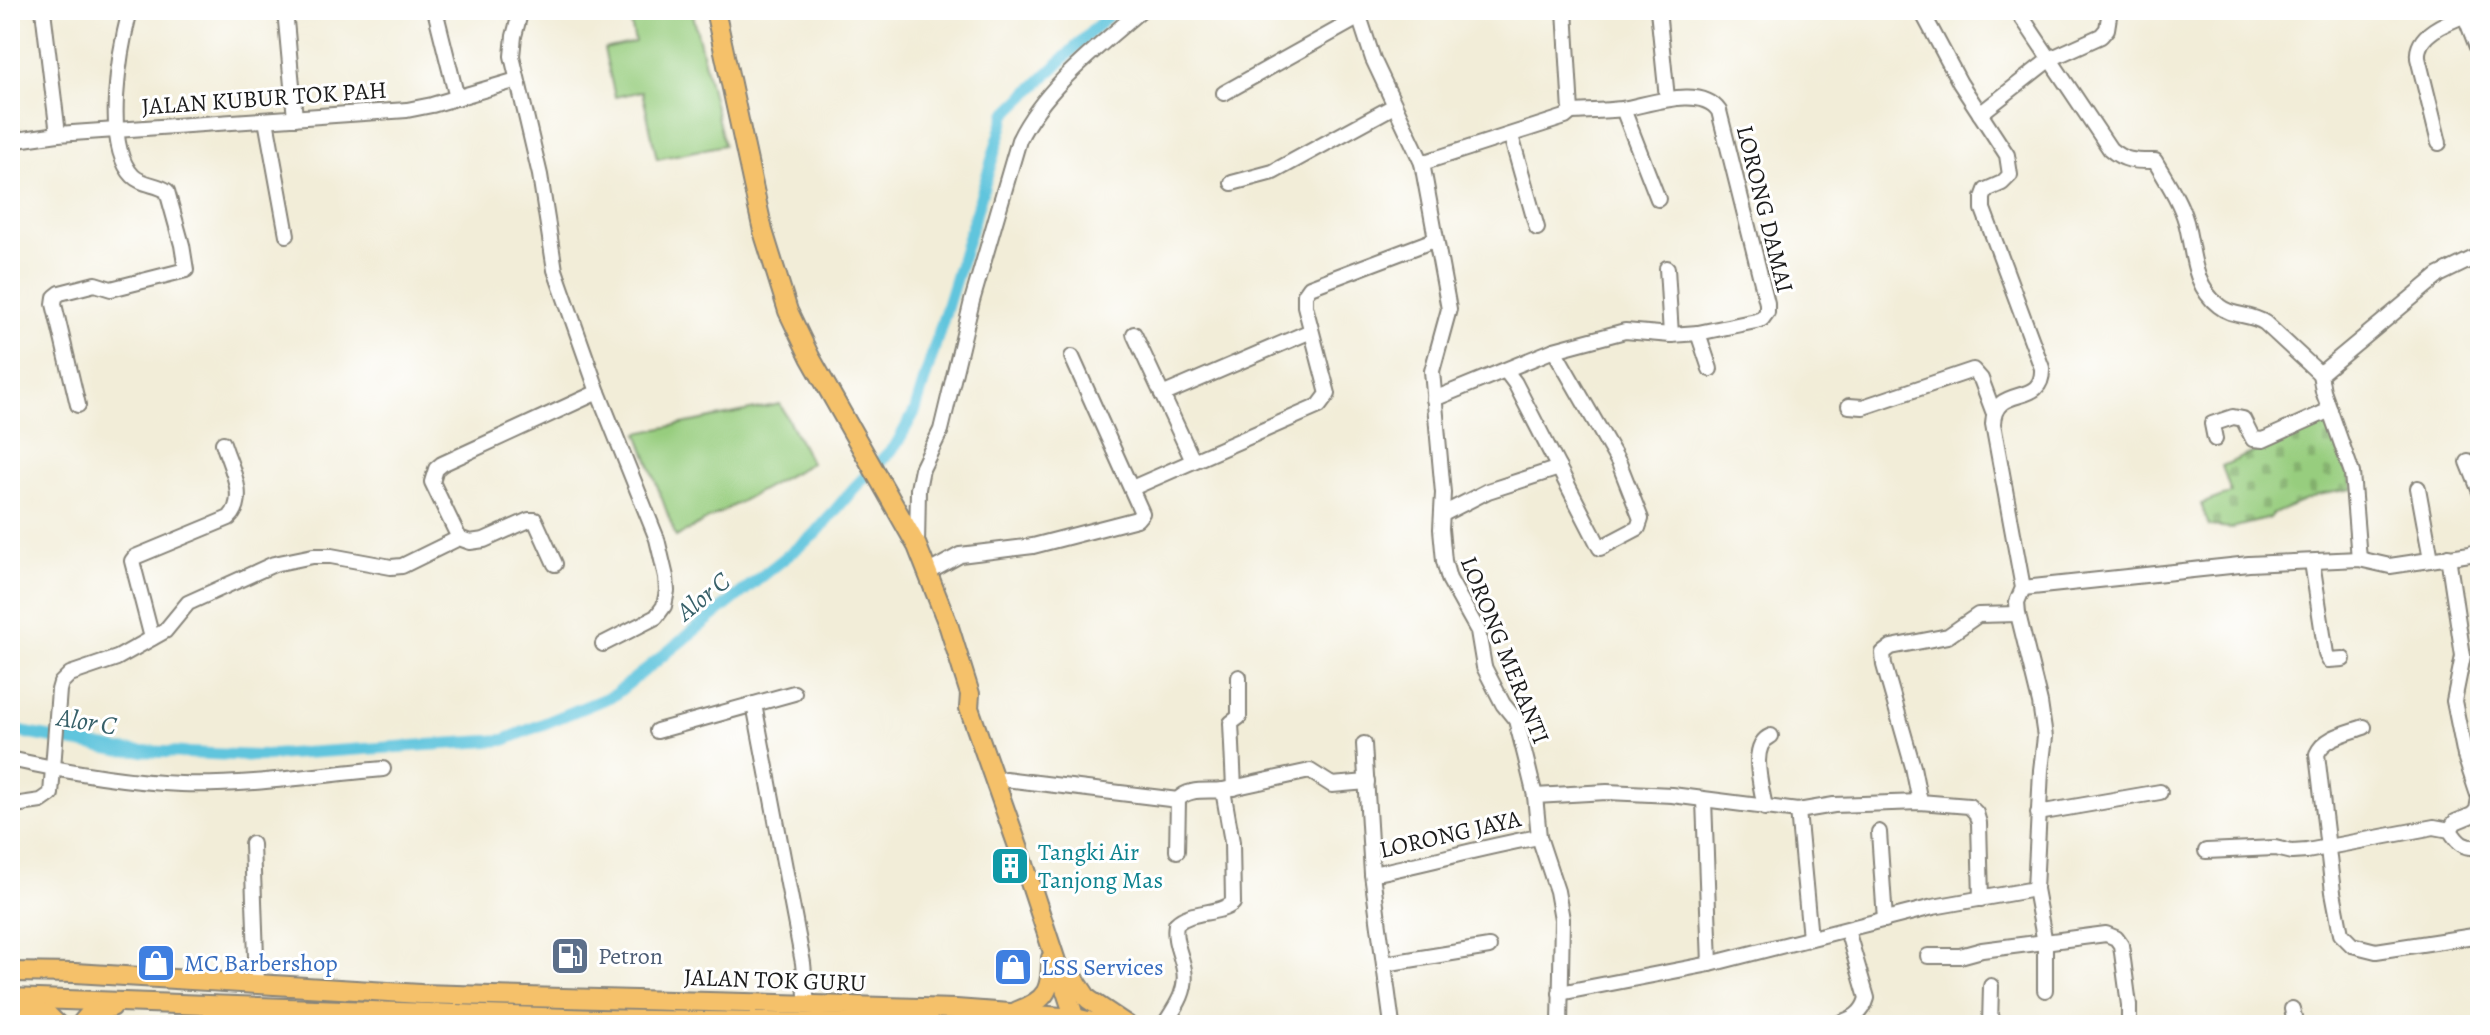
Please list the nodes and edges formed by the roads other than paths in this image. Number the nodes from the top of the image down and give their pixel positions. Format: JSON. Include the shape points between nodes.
{"nodes":[{"id":1,"x":43,"y":10,"type":"edge"},
{"id":2,"x":130,"y":10,"type":"edge"},
{"id":3,"x":285,"y":10,"type":"edge"},
{"id":4,"x":435,"y":10,"type":"edge"},
{"id":5,"x":521,"y":10,"type":"edge"},
{"id":6,"x":715,"y":10,"type":"edge"},
{"id":7,"x":1141,"y":10,"type":"edge"},
{"id":8,"x":1565,"y":10,"type":"edge"},
{"id":9,"x":1658,"y":10,"type":"edge"},
{"id":10,"x":1921,"y":10,"type":"edge"},
{"id":11,"x":2017,"y":10,"type":"edge"},
{"id":12,"x":2110,"y":10,"type":"edge"},
{"id":13,"x":2472,"y":13,"type":"edge"},
{"id":14,"x":1358,"y":14,"type":"edge"},
{"id":15,"x":2480,"y":55,"type":"edge"},
{"id":16,"x":2050,"y":59,"type":"junction"},
{"id":17,"x":517,"y":80,"type":"junction"},
{"id":18,"x":1224,"y":93,"type":"dead end"},
{"id":19,"x":457,"y":98,"type":"junction"},
{"id":20,"x":1667,"y":98,"type":"junction"},
{"id":21,"x":1394,"y":106,"type":"junction"},
{"id":22,"x":1623,"y":109,"type":"junction"},
{"id":23,"x":1571,"y":112,"type":"junction"},
{"id":24,"x":1980,"y":114,"type":"junction"},
{"id":25,"x":295,"y":118,"type":"junction"},
{"id":26,"x":266,"y":120,"type":"junction"},
{"id":27,"x":117,"y":131,"type":"junction"},
{"id":28,"x":58,"y":134,"type":"junction"},
{"id":29,"x":1511,"y":136,"type":"junction"},
{"id":30,"x":10,"y":141,"type":"edge"},
{"id":31,"x":2439,"y":143,"type":"dead end"},
{"id":32,"x":1422,"y":163,"type":"junction"},
{"id":33,"x":1232,"y":183,"type":"dead end"},
{"id":34,"x":1658,"y":199,"type":"dead end"},
{"id":35,"x":1537,"y":228,"type":"dead end"},
{"id":36,"x":287,"y":235,"type":"dead end"},
{"id":37,"x":1434,"y":240,"type":"junction"},
{"id":38,"x":2480,"y":255,"type":"edge"},
{"id":39,"x":1667,"y":268,"type":"dead end"},
{"id":40,"x":1311,"y":331,"type":"junction"},
{"id":41,"x":1698,"y":333,"type":"junction"},
{"id":42,"x":1134,"y":334,"type":"dead end"},
{"id":43,"x":1671,"y":335,"type":"junction"},
{"id":44,"x":1554,"y":350,"type":"junction"},
{"id":45,"x":1072,"y":357,"type":"dead end"},
{"id":46,"x":1710,"y":369,"type":"dead end"},
{"id":47,"x":1506,"y":371,"type":"junction"},
{"id":48,"x":2320,"y":374,"type":"junction"},
{"id":49,"x":598,"y":392,"type":"junction"},
{"id":50,"x":1162,"y":395,"type":"junction"},
{"id":51,"x":1434,"y":399,"type":"junction"},
{"id":52,"x":78,"y":405,"type":"dead end"},
{"id":53,"x":1849,"y":406,"type":"dead end"},
{"id":54,"x":2330,"y":410,"type":"junction"},
{"id":55,"x":1993,"y":411,"type":"junction"},
{"id":56,"x":2215,"y":439,"type":"dead end"},
{"id":57,"x":223,"y":443,"type":"dead end"},
{"id":58,"x":1193,"y":461,"type":"junction"},
{"id":59,"x":2468,"y":462,"type":"dead end"},
{"id":60,"x":1559,"y":468,"type":"junction"},
{"id":61,"x":1132,"y":488,"type":"junction"},
{"id":62,"x":2418,"y":488,"type":"dead end"},
{"id":63,"x":2480,"y":492,"type":"edge"},
{"id":64,"x":1443,"y":514,"type":"junction"},
{"id":65,"x":459,"y":538,"type":"junction"},
{"id":66,"x":917,"y":546,"type":"junction"},
{"id":67,"x":2480,"y":550,"type":"edge"},
{"id":68,"x":2448,"y":556,"type":"junction"},
{"id":69,"x":2359,"y":559,"type":"junction"},
{"id":70,"x":2431,"y":559,"type":"junction"},
{"id":71,"x":2312,"y":562,"type":"junction"},
{"id":72,"x":555,"y":564,"type":"dead end"},
{"id":73,"x":929,"y":572,"type":"junction"},
{"id":74,"x":2023,"y":588,"type":"junction"},
{"id":75,"x":2018,"y":614,"type":"junction"},
{"id":76,"x":152,"y":638,"type":"junction"},
{"id":77,"x":603,"y":644,"type":"dead end"},
{"id":78,"x":2343,"y":659,"type":"dead end"},
{"id":79,"x":1239,"y":677,"type":"dead end"},
{"id":80,"x":794,"y":693,"type":"dead end"},
{"id":81,"x":970,"y":694,"type":"junction"},
{"id":82,"x":754,"y":704,"type":"junction"},
{"id":83,"x":2364,"y":727,"type":"dead end"},
{"id":84,"x":657,"y":731,"type":"dead end"},
{"id":85,"x":1771,"y":736,"type":"dead end"},
{"id":86,"x":1364,"y":744,"type":"dead end"},
{"id":87,"x":10,"y":759,"type":"edge"},
{"id":88,"x":54,"y":765,"type":"junction"},
{"id":89,"x":383,"y":769,"type":"dead end"},
{"id":90,"x":1005,"y":779,"type":"junction"},
{"id":91,"x":1367,"y":782,"type":"junction"},
{"id":92,"x":1229,"y":789,"type":"junction"},
{"id":93,"x":2160,"y":792,"type":"dead end"},
{"id":94,"x":1535,"y":796,"type":"junction"},
{"id":95,"x":1178,"y":800,"type":"junction"},
{"id":96,"x":1704,"y":800,"type":"junction"},
{"id":97,"x":1920,"y":802,"type":"junction"},
{"id":98,"x":1765,"y":808,"type":"junction"},
{"id":99,"x":1798,"y":811,"type":"junction"},
{"id":100,"x":2038,"y":813,"type":"junction"},
{"id":101,"x":10,"y":814,"type":"edge"},
{"id":102,"x":2450,"y":830,"type":"junction"},
{"id":103,"x":1879,"y":832,"type":"dead end"},
{"id":104,"x":1539,"y":837,"type":"junction"},
{"id":105,"x":252,"y":844,"type":"dead end"},
{"id":106,"x":2480,"y":847,"type":"edge"},
{"id":107,"x":2329,"y":849,"type":"junction"},
{"id":108,"x":1177,"y":851,"type":"dead end"},
{"id":109,"x":2206,"y":851,"type":"dead end"},
{"id":110,"x":1372,"y":874,"type":"junction"},
{"id":111,"x":2035,"y":889,"type":"junction"},
{"id":112,"x":1981,"y":899,"type":"junction"},
{"id":113,"x":1885,"y":920,"type":"junction"},
{"id":114,"x":1847,"y":930,"type":"junction"},
{"id":115,"x":2480,"y":935,"type":"edge"},
{"id":116,"x":1810,"y":938,"type":"junction"},
{"id":117,"x":1050,"y":943,"type":"junction"},
{"id":118,"x":2045,"y":943,"type":"junction"},
{"id":119,"x":1489,"y":947,"type":"dead end"},
{"id":120,"x":1928,"y":956,"type":"dead end"},
{"id":121,"x":1384,"y":964,"type":"junction"},
{"id":122,"x":1710,"y":964,"type":"junction"},
{"id":123,"x":10,"y":972,"type":"edge"},
{"id":124,"x":1072,"y":975,"type":"junction"},
{"id":125,"x":10,"y":984,"type":"edge"},
{"id":126,"x":257,"y":985,"type":"junction"},
{"id":127,"x":1991,"y":986,"type":"dead end"},
{"id":128,"x":335,"y":989,"type":"junction"},
{"id":129,"x":2045,"y":990,"type":"dead end"},
{"id":130,"x":1560,"y":993,"type":"junction"},
{"id":131,"x":76,"y":994,"type":"junction"},
{"id":132,"x":10,"y":998,"type":"edge"},
{"id":133,"x":134,"y":1003,"type":"junction"},
{"id":134,"x":807,"y":1005,"type":"junction"},
{"id":135,"x":10,"y":1008,"type":"edge"},
{"id":136,"x":2292,"y":1009,"type":"dead end"},
{"id":137,"x":1011,"y":1013,"type":"junction"},
{"id":138,"x":332,"y":1018,"type":"edge"},
{"id":139,"x":597,"y":1022,"type":"edge"},
{"id":140,"x":10,"y":1023,"type":"edge"},
{"id":141,"x":1087,"y":1023,"type":"edge"},
{"id":142,"x":826,"y":1024,"type":"edge"},
{"id":143,"x":51,"y":1025,"type":"edge"},
{"id":144,"x":58,"y":1025,"type":"edge"},
{"id":145,"x":77,"y":1025,"type":"edge"},
{"id":146,"x":925,"y":1025,"type":"edge"},
{"id":147,"x":932,"y":1025,"type":"edge"},
{"id":148,"x":1127,"y":1025,"type":"edge"},
{"id":149,"x":1164,"y":1025,"type":"edge"},
{"id":150,"x":1392,"y":1025,"type":"edge"},
{"id":151,"x":1560,"y":1025,"type":"edge"},
{"id":152,"x":1834,"y":1025,"type":"edge"},
{"id":153,"x":1990,"y":1025,"type":"edge"},
{"id":154,"x":2129,"y":1025,"type":"edge"},
{"id":155,"x":2296,"y":1025,"type":"edge"}],
"edges":[{"from":1,"to":28,"type":"street"},
{"from":2,"to":27,"type":"street","via":[[119,61]]},
{"from":3,"to":25,"type":"street"},
{"from":4,"to":19,"type":"street"},
{"from":5,"to":17,"type":"street","via":[[512,56]]},
{"from":6,"to":66,"type":"main road","via":[[778,285],[798,334]]},
{"from":7,"to":66,"type":"street","via":[[1068,75],[1019,140],[941,430],[922,469]]},
{"from":8,"to":23,"type":"street"},
{"from":9,"to":20,"type":"street"},
{"from":10,"to":24,"type":"street"},
{"from":11,"to":16,"type":"street"},
{"from":12,"to":16,"type":"street","via":[[2101,36]]},
{"from":13,"to":15,"type":"street"},
{"from":13,"to":31,"type":"street","via":[[2426,35],[2419,44]]},
{"from":14,"to":18,"type":"street"},
{"from":14,"to":21,"type":"street","name":"LORONG MERANTI"},
{"from":16,"to":24,"type":"street"},
{"from":16,"to":48,"type":"street","via":[[2110,149],[2129,161],[2155,161],[2182,212],[2191,256],[2209,297],[2223,310],[2257,317]]},
{"from":17,"to":19,"type":"street","name":"JALAN KUBUR TOK PAH"},
{"from":17,"to":49,"type":"street","via":[[555,270]]},
{"from":19,"to":25,"type":"street","name":"JALAN KUBUR TOK PAH","via":[[407,110]]},
{"from":20,"to":22,"type":"street","name":"LORONG DAMAI"},
{"from":20,"to":41,"type":"street","name":"LORONG DAMAI","via":[[1705,99],[1719,111],[1767,303],[1762,319]]},
{"from":21,"to":32,"type":"street","name":"LORONG MERANTI"},
{"from":21,"to":33,"type":"street","via":[[1273,172]]},
{"from":22,"to":23,"type":"street","name":"LORONG DAMAI"},
{"from":22,"to":34,"type":"street"},
{"from":23,"to":29,"type":"street","name":"LORONG DAMAI"},
{"from":24,"to":55,"type":"street","via":[[2007,155],[2010,175],[1986,190],[1983,209],[2042,368],[2032,392],[2006,400]]},
{"from":25,"to":26,"type":"street","name":"JALAN KUBUR TOK PAH"},
{"from":26,"to":27,"type":"street","name":"JALAN KUBUR TOK PAH"},
{"from":26,"to":36,"type":"street"},
{"from":27,"to":28,"type":"street","name":"JALAN KUBUR TOK PAH"},
{"from":27,"to":52,"type":"street","via":[[132,175],[167,191],[186,270],[111,289],[95,284],[55,297]]},
{"from":28,"to":30,"type":"street","name":"JALAN KUBUR TOK PAH"},
{"from":29,"to":32,"type":"street","name":"LORONG DAMAI"},
{"from":29,"to":35,"type":"street"},
{"from":32,"to":37,"type":"street","name":"LORONG MERANTI"},
{"from":37,"to":40,"type":"street","via":[[1310,287],[1305,306]]},
{"from":37,"to":51,"type":"street","name":"LORONG MERANTI","via":[[1449,309],[1432,371]]},
{"from":38,"to":48,"type":"street","via":[[2439,275]]},
{"from":39,"to":43,"type":"street"},
{"from":40,"to":50,"type":"street"},
{"from":40,"to":58,"type":"street","via":[[1327,385],[1325,401],[1304,415]]},
{"from":41,"to":43,"type":"street","name":"LORONG DAMAI"},
{"from":41,"to":46,"type":"street"},
{"from":42,"to":50,"type":"street"},
{"from":43,"to":44,"type":"street","name":"LORONG DAMAI","via":[[1625,331]]},
{"from":44,"to":47,"type":"street","name":"LORONG DAMAI"},
{"from":44,"to":60,"type":"street","via":[[1619,463],[1641,519],[1638,528],[1600,548]]},
{"from":45,"to":61,"type":"street"},
{"from":47,"to":51,"type":"street","name":"LORONG DAMAI"},
{"from":47,"to":60,"type":"street"},
{"from":48,"to":54,"type":"street"},
{"from":49,"to":65,"type":"street","via":[[436,469],[433,487]]},
{"from":49,"to":77,"type":"street","via":[[657,539],[667,591],[656,617]]},
{"from":50,"to":58,"type":"street"},
{"from":51,"to":64,"type":"street","name":"LORONG MERANTI"},
{"from":53,"to":55,"type":"street","via":[[1863,407],[1973,370]]},
{"from":54,"to":56,"type":"street","via":[[2263,440],[2253,439],[2243,419],[2233,417],[2212,424]]},
{"from":54,"to":69,"type":"street","via":[[2352,473]]},
{"from":55,"to":74,"type":"street"},
{"from":57,"to":76,"type":"street","via":[[237,485],[235,512],[132,561]]},
{"from":58,"to":61,"type":"street"},
{"from":59,"to":63,"type":"street"},
{"from":60,"to":64,"type":"street","via":[[1488,491]]},
{"from":61,"to":73,"type":"street","via":[[1142,513],[1137,519],[1033,546],[960,555]]},
{"from":62,"to":70,"type":"street"},
{"from":64,"to":94,"type":"street","name":"LORONG MERANTI","via":[[1449,579],[1478,631],[1493,687],[1516,720]]},
{"from":65,"to":72,"type":"street","via":[[484,540],[535,520]]},
{"from":65,"to":76,"type":"street","via":[[402,566],[331,556],[274,564],[190,602]]},
{"from":66,"to":73,"type":"main road"},
{"from":67,"to":68,"type":"street"},
{"from":68,"to":70,"type":"street"},
{"from":68,"to":102,"type":"street","via":[[2463,656],[2454,701],[2479,798],[2477,810]]},
{"from":69,"to":70,"type":"street","via":[[2390,566]]},
{"from":69,"to":71,"type":"street"},
{"from":71,"to":74,"type":"street"},
{"from":71,"to":78,"type":"street","via":[[2326,654],[2329,660]]},
{"from":73,"to":81,"type":"main road"},
{"from":74,"to":75,"type":"street"},
{"from":75,"to":97,"type":"street","via":[[1978,615],[1948,636],[1883,653]]},
{"from":75,"to":100,"type":"street","via":[[2045,737]]},
{"from":76,"to":88,"type":"street","via":[[65,678],[59,690]]},
{"from":79,"to":92,"type":"street"},
{"from":80,"to":82,"type":"street"},
{"from":81,"to":90,"type":"main road","via":[[981,710]]},
{"from":81,"to":117,"type":"main road","via":[[969,708]]},
{"from":82,"to":84,"type":"street"},
{"from":82,"to":134,"type":"street"},
{"from":83,"to":107,"type":"street","via":[[2332,739],[2317,754]]},
{"from":85,"to":98,"type":"street","via":[[1760,744],[1758,759]]},
{"from":86,"to":91,"type":"street"},
{"from":87,"to":88,"type":"street"},
{"from":88,"to":89,"type":"street","via":[[178,784]]},
{"from":88,"to":101,"type":"street","via":[[48,799],[14,805]]},
{"from":90,"to":95,"type":"street"},
{"from":90,"to":124,"type":"main road"},
{"from":91,"to":92,"type":"street","via":[[1332,785],[1310,771]]},
{"from":91,"to":110,"type":"street"},
{"from":92,"to":95,"type":"street","via":[[1188,792]]},
{"from":92,"to":149,"type":"street","via":[[1233,903],[1176,924],[1185,979],[1179,1003]]},
{"from":93,"to":100,"type":"street"},
{"from":94,"to":96,"type":"street","via":[[1607,792]]},
{"from":94,"to":104,"type":"street","name":"LORONG MERANTI"},
{"from":95,"to":108,"type":"street"},
{"from":96,"to":98,"type":"street"},
{"from":96,"to":122,"type":"street"},
{"from":97,"to":99,"type":"street"},
{"from":97,"to":112,"type":"street","via":[[1969,806],[1976,813]]},
{"from":98,"to":99,"type":"street"},
{"from":99,"to":116,"type":"street"},
{"from":100,"to":111,"type":"street"},
{"from":102,"to":106,"type":"street","via":[[2465,847]]},
{"from":102,"to":107,"type":"street","via":[[2434,827]]},
{"from":103,"to":113,"type":"street"},
{"from":104,"to":110,"type":"street","name":"LORONG JAYA"},
{"from":104,"to":130,"type":"street","name":"LORONG MERANTI","via":[[1562,919]]},
{"from":105,"to":126,"type":"street"},
{"from":107,"to":109,"type":"street"},
{"from":107,"to":115,"type":"street","via":[[2341,934],[2352,945],[2376,951]]},
{"from":110,"to":121,"type":"street"},
{"from":111,"to":112,"type":"street"},
{"from":111,"to":118,"type":"street"},
{"from":112,"to":113,"type":"street"},
{"from":113,"to":114,"type":"street"},
{"from":114,"to":116,"type":"street"},
{"from":114,"to":152,"type":"street","via":[[1867,998],[1858,1016]]},
{"from":116,"to":122,"type":"street"},
{"from":117,"to":137,"type":"main road","via":[[1045,995]]},
{"from":117,"to":141,"type":"main road"},
{"from":118,"to":120,"type":"street"},
{"from":118,"to":129,"type":"street"},
{"from":118,"to":154,"type":"street","via":[[2106,934],[2116,938]]},
{"from":119,"to":121,"type":"street"},
{"from":121,"to":150,"type":"street"},
{"from":122,"to":130,"type":"street"},
{"from":123,"to":126,"type":"main road","name":"JALAN TOK GURU"},
{"from":124,"to":141,"type":"main road"},
{"from":124,"to":148,"type":"main road","via":[[1088,999]]},
{"from":125,"to":131,"type":"main road"},
{"from":126,"to":128,"type":"main road","name":"JALAN TOK GURU"},
{"from":127,"to":153,"type":"street"},
{"from":128,"to":131,"type":"main road","via":[[257,995]]},
{"from":128,"to":134,"type":"main road","name":"JALAN TOK GURU"},
{"from":130,"to":151,"type":"street","name":"LORONG MERANTI"},
{"from":131,"to":132,"type":"main road","name":"JALAN TOK GURU"},
{"from":131,"to":133,"type":"main road","name":"JALAN TOK GURU"},
{"from":131,"to":145,"type":"main road"},
{"from":133,"to":138,"type":"main road","name":"JALAN TOK GURU"},
{"from":133,"to":145,"type":"main road","via":[[91,1012]]},
{"from":134,"to":137,"type":"main road","name":"JALAN TOK GURU"},
{"from":135,"to":144,"type":"main road","via":[[47,1014]]},
{"from":136,"to":155,"type":"street"},
{"from":137,"to":141,"type":"main road","name":"JALAN TOK GURU"},
{"from":138,"to":139,"type":"main road","name":"JALAN TOK GURU"},
{"from":139,"to":142,"type":"main road","name":"JALAN TOK GURU"},
{"from":140,"to":143,"type":"street"},
{"from":142,"to":146,"type":"main road","name":"JALAN TOK GURU"},
{"from":146,"to":147,"type":"main road","name":"JALAN TOK GURU"}]}
